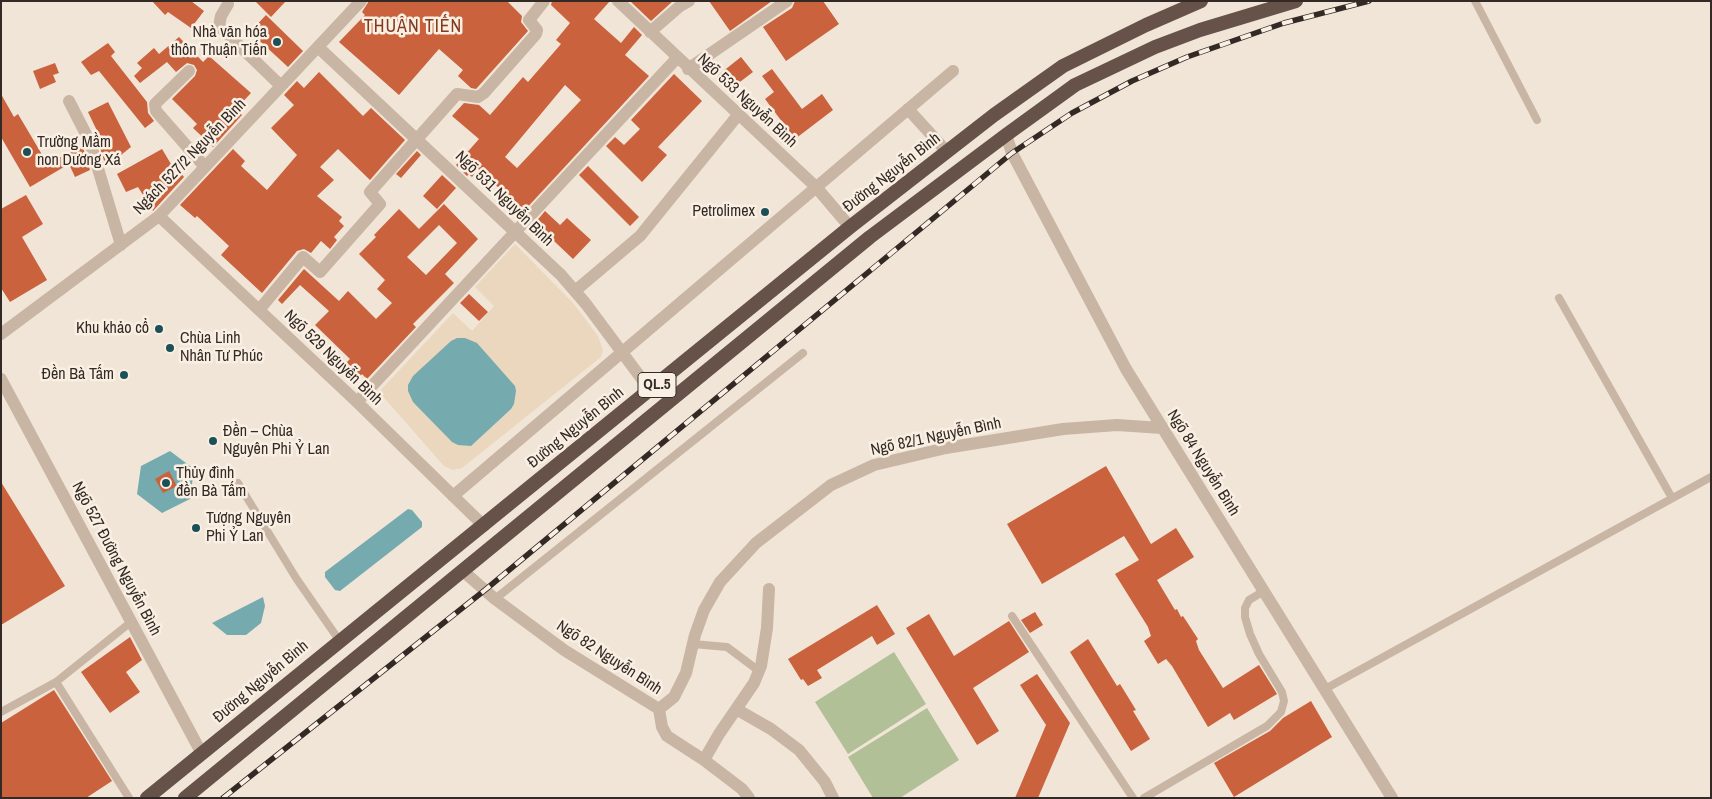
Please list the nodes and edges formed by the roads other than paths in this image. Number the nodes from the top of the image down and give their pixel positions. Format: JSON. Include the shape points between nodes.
{"nodes":[{"id":1,"x":361,"y":1,"type":"edge"},
{"id":2,"x":544,"y":1,"type":"edge"},
{"id":3,"x":618,"y":1,"type":"edge"},
{"id":4,"x":689,"y":1,"type":"edge"},
{"id":5,"x":788,"y":1,"type":"edge"},
{"id":6,"x":1296,"y":1,"type":"edge"},
{"id":7,"x":1475,"y":1,"type":"edge"},
{"id":8,"x":1193,"y":3,"type":"edge"},
{"id":9,"x":228,"y":4,"type":"dead end"},
{"id":10,"x":650,"y":32,"type":"junction"},
{"id":11,"x":318,"y":47,"type":"junction"},
{"id":12,"x":677,"y":58,"type":"junction"},
{"id":13,"x":688,"y":69,"type":"junction"},
{"id":14,"x":189,"y":71,"type":"dead end"},
{"id":15,"x":953,"y":71,"type":"dead end"},
{"id":16,"x":281,"y":86,"type":"junction"},
{"id":17,"x":69,"y":101,"type":"dead end"},
{"id":18,"x":908,"y":108,"type":"junction"},
{"id":19,"x":738,"y":115,"type":"junction"},
{"id":20,"x":1537,"y":120,"type":"dead end"},
{"id":21,"x":1006,"y":134,"type":"junction"},
{"id":22,"x":417,"y":139,"type":"junction"},
{"id":23,"x":947,"y":152,"type":"junction"},
{"id":24,"x":205,"y":167,"type":"junction"},
{"id":25,"x":816,"y":187,"type":"junction"},
{"id":26,"x":159,"y":216,"type":"junction"},
{"id":27,"x":850,"y":228,"type":"junction"},
{"id":28,"x":516,"y":231,"type":"junction"},
{"id":29,"x":121,"y":245,"type":"junction"},
{"id":30,"x":575,"y":291,"type":"junction"},
{"id":31,"x":1559,"y":298,"type":"dead end"},
{"id":32,"x":259,"y":310,"type":"junction"},
{"id":33,"x":1,"y":334,"type":"edge"},
{"id":34,"x":621,"y":353,"type":"junction"},
{"id":35,"x":802,"y":354,"type":"dead end"},
{"id":36,"x":1,"y":380,"type":"edge"},
{"id":37,"x":650,"y":390,"type":"junction"},
{"id":38,"x":357,"y":402,"type":"junction"},
{"id":39,"x":1162,"y":428,"type":"junction"},
{"id":40,"x":1711,"y":477,"type":"edge"},
{"id":41,"x":238,"y":483,"type":"dead end"},
{"id":42,"x":452,"y":496,"type":"junction"},
{"id":43,"x":1672,"y":498,"type":"junction"},
{"id":44,"x":484,"y":526,"type":"junction"},
{"id":45,"x":463,"y":571,"type":"junction"},
{"id":46,"x":770,"y":589,"type":"dead end"},
{"id":47,"x":1264,"y":591,"type":"junction"},
{"id":48,"x":495,"y":599,"type":"junction"},
{"id":49,"x":1012,"y":616,"type":"dead end"},
{"id":50,"x":131,"y":622,"type":"junction"},
{"id":51,"x":339,"y":640,"type":"junction"},
{"id":52,"x":693,"y":644,"type":"junction"},
{"id":53,"x":759,"y":671,"type":"junction"},
{"id":54,"x":56,"y":682,"type":"junction"},
{"id":55,"x":1325,"y":689,"type":"junction"},
{"id":56,"x":659,"y":709,"type":"junction"},
{"id":57,"x":736,"y":709,"type":"junction"},
{"id":58,"x":1,"y":712,"type":"edge"},
{"id":59,"x":202,"y":754,"type":"junction"},
{"id":60,"x":704,"y":760,"type":"junction"},
{"id":61,"x":129,"y":798,"type":"edge"},
{"id":62,"x":147,"y":798,"type":"edge"},
{"id":63,"x":186,"y":798,"type":"edge"},
{"id":64,"x":749,"y":798,"type":"edge"},
{"id":65,"x":834,"y":798,"type":"edge"},
{"id":66,"x":1133,"y":798,"type":"edge"},
{"id":67,"x":1144,"y":798,"type":"edge"},
{"id":68,"x":1392,"y":798,"type":"edge"}],
"edges":[{"from":1,"to":11,"type":"street","name":"Ngách 527/2 Nguyễn Bình"},
{"from":2,"to":22,"type":"street","via":[[529,20],[537,30],[536,34],[484,93],[478,97],[457,94]]},
{"from":3,"to":10,"type":"street","name":"Ngõ 533 Nguyễn Bình"},
{"from":4,"to":10,"type":"street"},
{"from":5,"to":13,"type":"street"},
{"from":6,"to":21,"type":"highway","number":"QL.5","via":[[1155,47],[1075,85]]},
{"from":7,"to":20,"type":"lane"},
{"from":8,"to":23,"type":"highway","name":"Đường Nguyễn Bình","number":"QL.5","via":[[1063,66]]},
{"from":9,"to":16,"type":"street","via":[[219,26]]},
{"from":10,"to":12,"type":"street","name":"Ngõ 533 Nguyễn Bình"},
{"from":11,"to":16,"type":"street","name":"Ngách 527/2 Nguyễn Bình"},
{"from":11,"to":22,"type":"street","name":"Ngõ 531 Nguyễn Bình"},
{"from":12,"to":13,"type":"street","name":"Ngõ 533 Nguyễn Bình"},
{"from":12,"to":28,"type":"street"},
{"from":13,"to":19,"type":"street","name":"Ngõ 533 Nguyễn Bình"},
{"from":14,"to":24,"type":"street","via":[[154,104],[156,111]]},
{"from":15,"to":18,"type":"street"},
{"from":16,"to":24,"type":"street","name":"Ngách 527/2 Nguyễn Bình"},
{"from":17,"to":29,"type":"street","via":[[90,142]]},
{"from":18,"to":23,"type":"street"},
{"from":18,"to":25,"type":"street"},
{"from":19,"to":25,"type":"street","name":"Ngõ 533 Nguyễn Bình"},
{"from":19,"to":30,"type":"street","via":[[640,236]]},
{"from":21,"to":39,"type":"street","name":"Ngõ 84 Nguyễn Bình","via":[[1012,153],[1121,360]]},
{"from":21,"to":45,"type":"highway","number":"QL.5","via":[[863,243]]},
{"from":22,"to":28,"type":"street","name":"Ngõ 531 Nguyễn Bình"},
{"from":22,"to":32,"type":"street","via":[[370,192],[380,204],[320,272],[303,257]]},
{"from":23,"to":27,"type":"highway","name":"Đường Nguyễn Bình","number":"QL.5"},
{"from":24,"to":26,"type":"street","name":"Ngách 527/2 Nguyễn Bình"},
{"from":25,"to":27,"type":"street","name":"Ngõ 533 Nguyễn Bình"},
{"from":25,"to":34,"type":"street"},
{"from":26,"to":29,"type":"street","name":"Ngách 527/2 Nguyễn Bình"},
{"from":26,"to":32,"type":"street","name":"Ngõ 529 Nguyễn Bình"},
{"from":27,"to":37,"type":"highway","name":"Đường Nguyễn Bình","number":"QL.5"},
{"from":28,"to":30,"type":"street","name":"Ngõ 531 Nguyễn Bình"},
{"from":28,"to":38,"type":"street"},
{"from":29,"to":33,"type":"street","name":"Ngách 527/2 Nguyễn Bình"},
{"from":30,"to":34,"type":"street","name":"Ngõ 531 Nguyễn Bình"},
{"from":31,"to":43,"type":"lane"},
{"from":32,"to":38,"type":"street","name":"Ngõ 529 Nguyễn Bình"},
{"from":34,"to":37,"type":"street","name":"Ngõ 531 Nguyễn Bình"},
{"from":34,"to":42,"type":"street"},
{"from":35,"to":48,"type":"lane"},
{"from":36,"to":50,"type":"street","name":"Ngõ 527 Đường Nguyễn Bình"},
{"from":37,"to":44,"type":"highway","name":"Đường Nguyễn Bình","number":"QL.5"},
{"from":38,"to":42,"type":"street","name":"Ngõ 529 Nguyễn Bình"},
{"from":39,"to":47,"type":"street","name":"Ngõ 84 Nguyễn Bình"},
{"from":39,"to":52,"type":"street","name":"Ngõ 82/1 Nguyễn Bình","via":[[1117,425],[1062,428],[874,464],[831,485],[756,543],[720,582],[704,610]]},
{"from":40,"to":43,"type":"lane"},
{"from":41,"to":51,"type":"lane","via":[[300,584]]},
{"from":42,"to":44,"type":"street","name":"Ngõ 529 Nguyễn Bình"},
{"from":43,"to":55,"type":"lane"},
{"from":44,"to":51,"type":"highway","name":"Đường Nguyễn Bình","number":"QL.5"},
{"from":45,"to":48,"type":"street","name":"Ngõ 82 Nguyễn Bình"},
{"from":45,"to":63,"type":"highway","number":"QL.5"},
{"from":46,"to":53,"type":"street"},
{"from":47,"to":55,"type":"street","name":"Ngõ 84 Nguyễn Bình"},
{"from":47,"to":67,"type":"lane","via":[[1249,600],[1245,617],[1259,654],[1282,692],[1281,712],[1267,726]]},
{"from":48,"to":56,"type":"street","name":"Ngõ 82 Nguyễn Bình","via":[[564,650]]},
{"from":49,"to":66,"type":"lane"},
{"from":50,"to":54,"type":"lane"},
{"from":50,"to":59,"type":"street","name":"Ngõ 527 Đường Nguyễn Bình"},
{"from":51,"to":59,"type":"highway","name":"Đường Nguyễn Bình","number":"QL.5"},
{"from":52,"to":53,"type":"lane","via":[[727,647]]},
{"from":52,"to":56,"type":"street","name":"Ngõ 82/1 Nguyễn Bình","via":[[686,673],[674,697]]},
{"from":53,"to":57,"type":"street"},
{"from":54,"to":58,"type":"lane"},
{"from":54,"to":61,"type":"lane"},
{"from":55,"to":68,"type":"street","name":"Ngõ 84 Nguyễn Bình"},
{"from":56,"to":60,"type":"street","name":"Ngõ 82 Nguyễn Bình","via":[[662,727],[668,736]]},
{"from":57,"to":60,"type":"street"},
{"from":57,"to":65,"type":"street","via":[[799,750]]},
{"from":59,"to":62,"type":"highway","name":"Đường Nguyễn Bình","number":"QL.5"},
{"from":60,"to":64,"type":"street","name":"Ngõ 82 Nguyễn Bình"}]}
